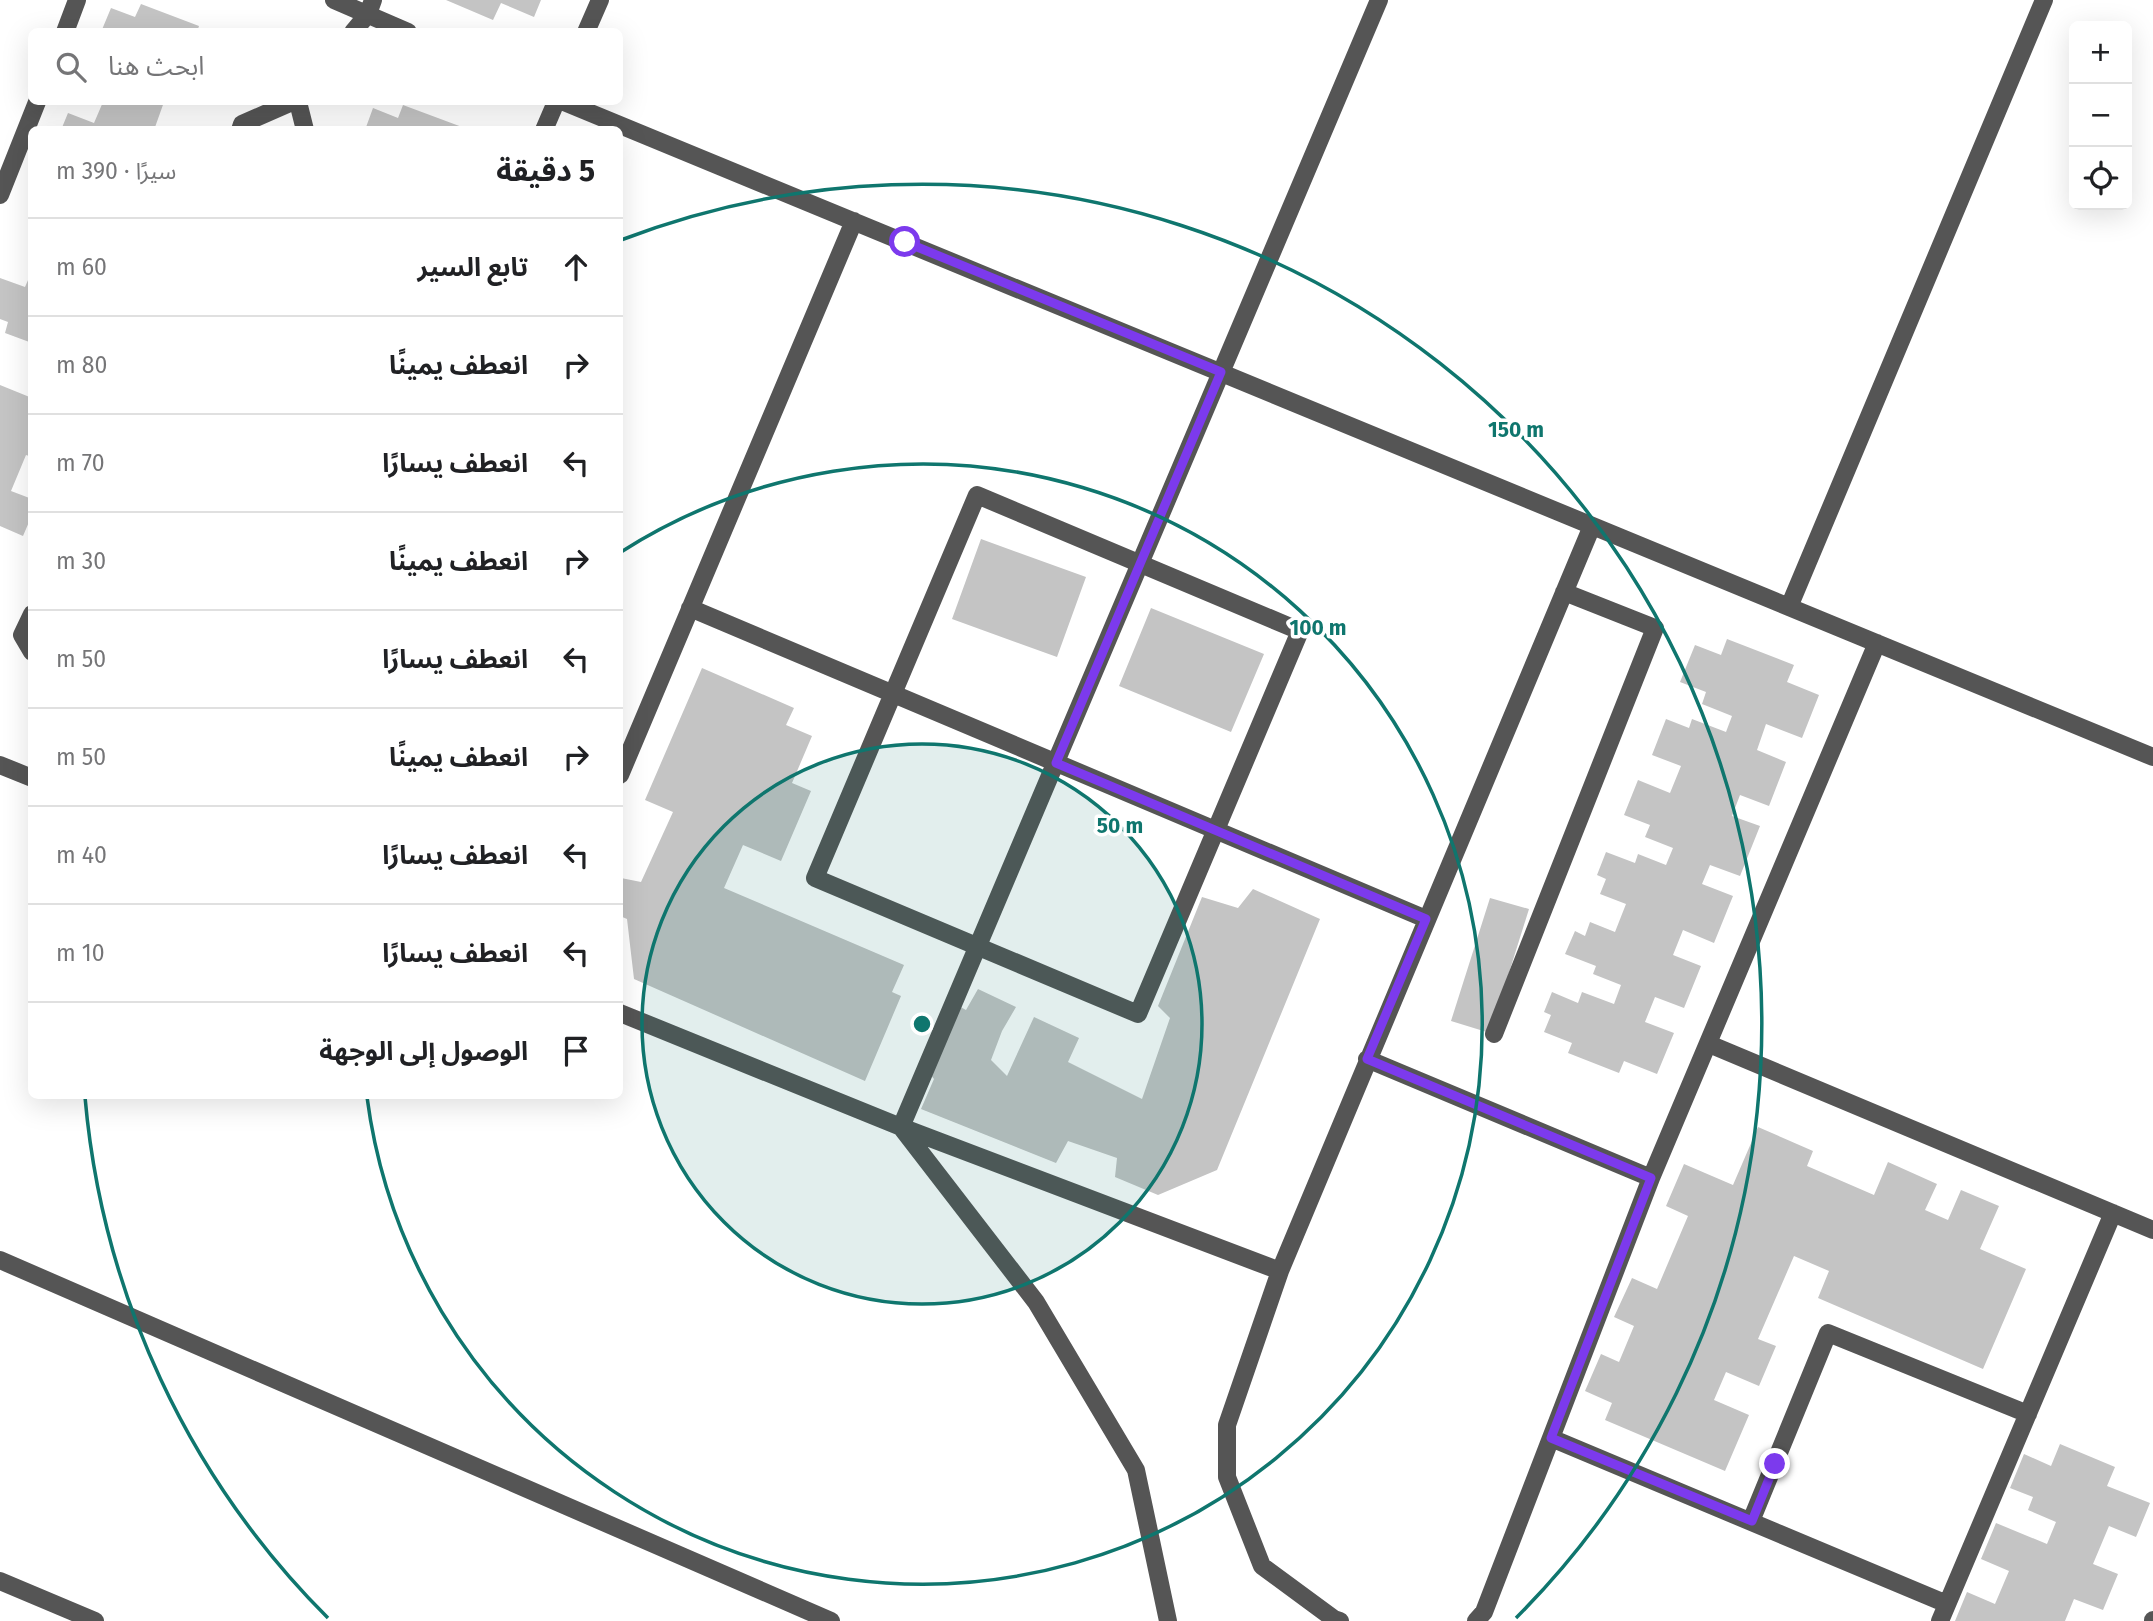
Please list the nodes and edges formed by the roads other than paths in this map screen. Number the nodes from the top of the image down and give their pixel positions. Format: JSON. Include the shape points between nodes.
{"nodes":[{"id":1,"x":77,"y":0,"type":"edge"},
{"id":2,"x":334,"y":0,"type":"edge"},
{"id":3,"x":600,"y":0,"type":"edge"},
{"id":4,"x":1379,"y":0,"type":"edge"},
{"id":5,"x":2044,"y":0,"type":"edge"},
{"id":6,"x":371,"y":7,"type":"edge"},
{"id":7,"x":66,"y":28,"type":"edge"},
{"id":8,"x":356,"y":28,"type":"edge"},
{"id":9,"x":402,"y":28,"type":"edge"},
{"id":10,"x":588,"y":28,"type":"edge"},
{"id":11,"x":35,"y":105,"type":"edge"},
{"id":12,"x":285,"y":105,"type":"edge"},
{"id":13,"x":299,"y":105,"type":"edge"},
{"id":14,"x":555,"y":105,"type":"edge"},
{"id":15,"x":571,"y":105,"type":"edge"},
{"id":16,"x":241,"y":126,"type":"edge"},
{"id":17,"x":304,"y":126,"type":"edge"},
{"id":18,"x":546,"y":126,"type":"edge"},
{"id":19,"x":622,"y":126,"type":"edge"},
{"id":20,"x":623,"y":126,"type":"edge"},
{"id":21,"x":8,"y":150,"type":"edge"},
{"id":22,"x":0,"y":195,"type":"edge"},
{"id":23,"x":854,"y":221,"type":"junction"},
{"id":24,"x":1221,"y":372,"type":"junction"},
{"id":25,"x":1592,"y":526,"type":"junction"},
{"id":26,"x":1140,"y":564,"type":"junction"},
{"id":27,"x":1564,"y":592,"type":"junction"},
{"id":28,"x":1788,"y":607,"type":"junction"},
{"id":29,"x":690,"y":608,"type":"junction"},
{"id":30,"x":28,"y":622,"type":"edge"},
{"id":31,"x":1877,"y":643,"type":"junction"},
{"id":32,"x":28,"y":645,"type":"edge"},
{"id":33,"x":893,"y":694,"type":"junction"},
{"id":34,"x":2153,"y":757,"type":"edge"},
{"id":35,"x":1056,"y":763,"type":"junction"},
{"id":36,"x":0,"y":765,"type":"edge"},
{"id":37,"x":623,"y":768,"type":"edge"},
{"id":38,"x":28,"y":776,"type":"edge"},
{"id":39,"x":1216,"y":830,"type":"junction"},
{"id":40,"x":1426,"y":919,"type":"junction"},
{"id":41,"x":978,"y":946,"type":"junction"},
{"id":42,"x":623,"y":1014,"type":"edge"},
{"id":43,"x":1494,"y":1034,"type":"dead end"},
{"id":44,"x":1709,"y":1044,"type":"junction"},
{"id":45,"x":1367,"y":1059,"type":"junction"},
{"id":46,"x":901,"y":1127,"type":"junction"},
{"id":47,"x":1651,"y":1178,"type":"junction"},
{"id":48,"x":2113,"y":1213,"type":"junction"},
{"id":49,"x":2153,"y":1230,"type":"edge"},
{"id":50,"x":0,"y":1260,"type":"edge"},
{"id":51,"x":1280,"y":1271,"type":"junction"},
{"id":52,"x":2028,"y":1414,"type":"junction"},
{"id":53,"x":1551,"y":1438,"type":"junction"},
{"id":54,"x":1752,"y":1521,"type":"junction"},
{"id":55,"x":0,"y":1581,"type":"edge"},
{"id":56,"x":1944,"y":1613,"type":"edge"},
{"id":57,"x":95,"y":1621,"type":"edge"},
{"id":58,"x":831,"y":1621,"type":"edge"},
{"id":59,"x":1168,"y":1621,"type":"edge"},
{"id":60,"x":1340,"y":1621,"type":"edge"},
{"id":61,"x":1476,"y":1621,"type":"edge"}],
"edges":[{"from":1,"to":7,"type":"street"},
{"from":2,"to":6,"type":"street"},
{"from":3,"to":10,"type":"street"},
{"from":4,"to":24,"type":"street"},
{"from":5,"to":28,"type":"street"},
{"from":6,"to":8,"type":"street"},
{"from":6,"to":9,"type":"street"},
{"from":11,"to":21,"type":"street"},
{"from":12,"to":16,"type":"street"},
{"from":13,"to":17,"type":"street"},
{"from":14,"to":18,"type":"street"},
{"from":15,"to":19,"type":"street"},
{"from":20,"to":23,"type":"street"},
{"from":21,"to":22,"type":"street"},
{"from":23,"to":24,"type":"street"},
{"from":23,"to":29,"type":"street"},
{"from":24,"to":25,"type":"street"},
{"from":24,"to":26,"type":"street"},
{"from":25,"to":27,"type":"street"},
{"from":25,"to":28,"type":"street"},
{"from":26,"to":33,"type":"street","via":[[977,495]]},
{"from":26,"to":35,"type":"street"},
{"from":26,"to":39,"type":"street","via":[[1300,631]]},
{"from":27,"to":40,"type":"street"},
{"from":27,"to":43,"type":"street","via":[[1655,628]]},
{"from":28,"to":31,"type":"street"},
{"from":29,"to":33,"type":"street"},
{"from":29,"to":37,"type":"street"},
{"from":30,"to":32,"type":"street","via":[[22,635]]},
{"from":31,"to":34,"type":"street"},
{"from":31,"to":44,"type":"street"},
{"from":33,"to":35,"type":"street"},
{"from":33,"to":41,"type":"street","via":[[815,878]]},
{"from":35,"to":39,"type":"street"},
{"from":35,"to":41,"type":"street"},
{"from":36,"to":38,"type":"street"},
{"from":39,"to":40,"type":"street"},
{"from":39,"to":41,"type":"street","via":[[1138,1014]]},
{"from":40,"to":45,"type":"street"},
{"from":41,"to":46,"type":"street"},
{"from":42,"to":46,"type":"street"},
{"from":44,"to":47,"type":"street"},
{"from":44,"to":48,"type":"street"},
{"from":45,"to":47,"type":"street"},
{"from":45,"to":51,"type":"street"},
{"from":46,"to":51,"type":"street"},
{"from":46,"to":59,"type":"street","via":[[1036,1302],[1136,1470]]},
{"from":47,"to":53,"type":"street"},
{"from":48,"to":49,"type":"street"},
{"from":48,"to":52,"type":"street"},
{"from":50,"to":58,"type":"street"},
{"from":51,"to":60,"type":"street","via":[[1227,1425],[1227,1477],[1262,1566]]},
{"from":52,"to":54,"type":"street","via":[[1828,1333]]},
{"from":52,"to":56,"type":"street"},
{"from":53,"to":54,"type":"street"},
{"from":53,"to":61,"type":"street","via":[[1484,1612]]},
{"from":54,"to":56,"type":"street"},
{"from":55,"to":57,"type":"street"}]}
